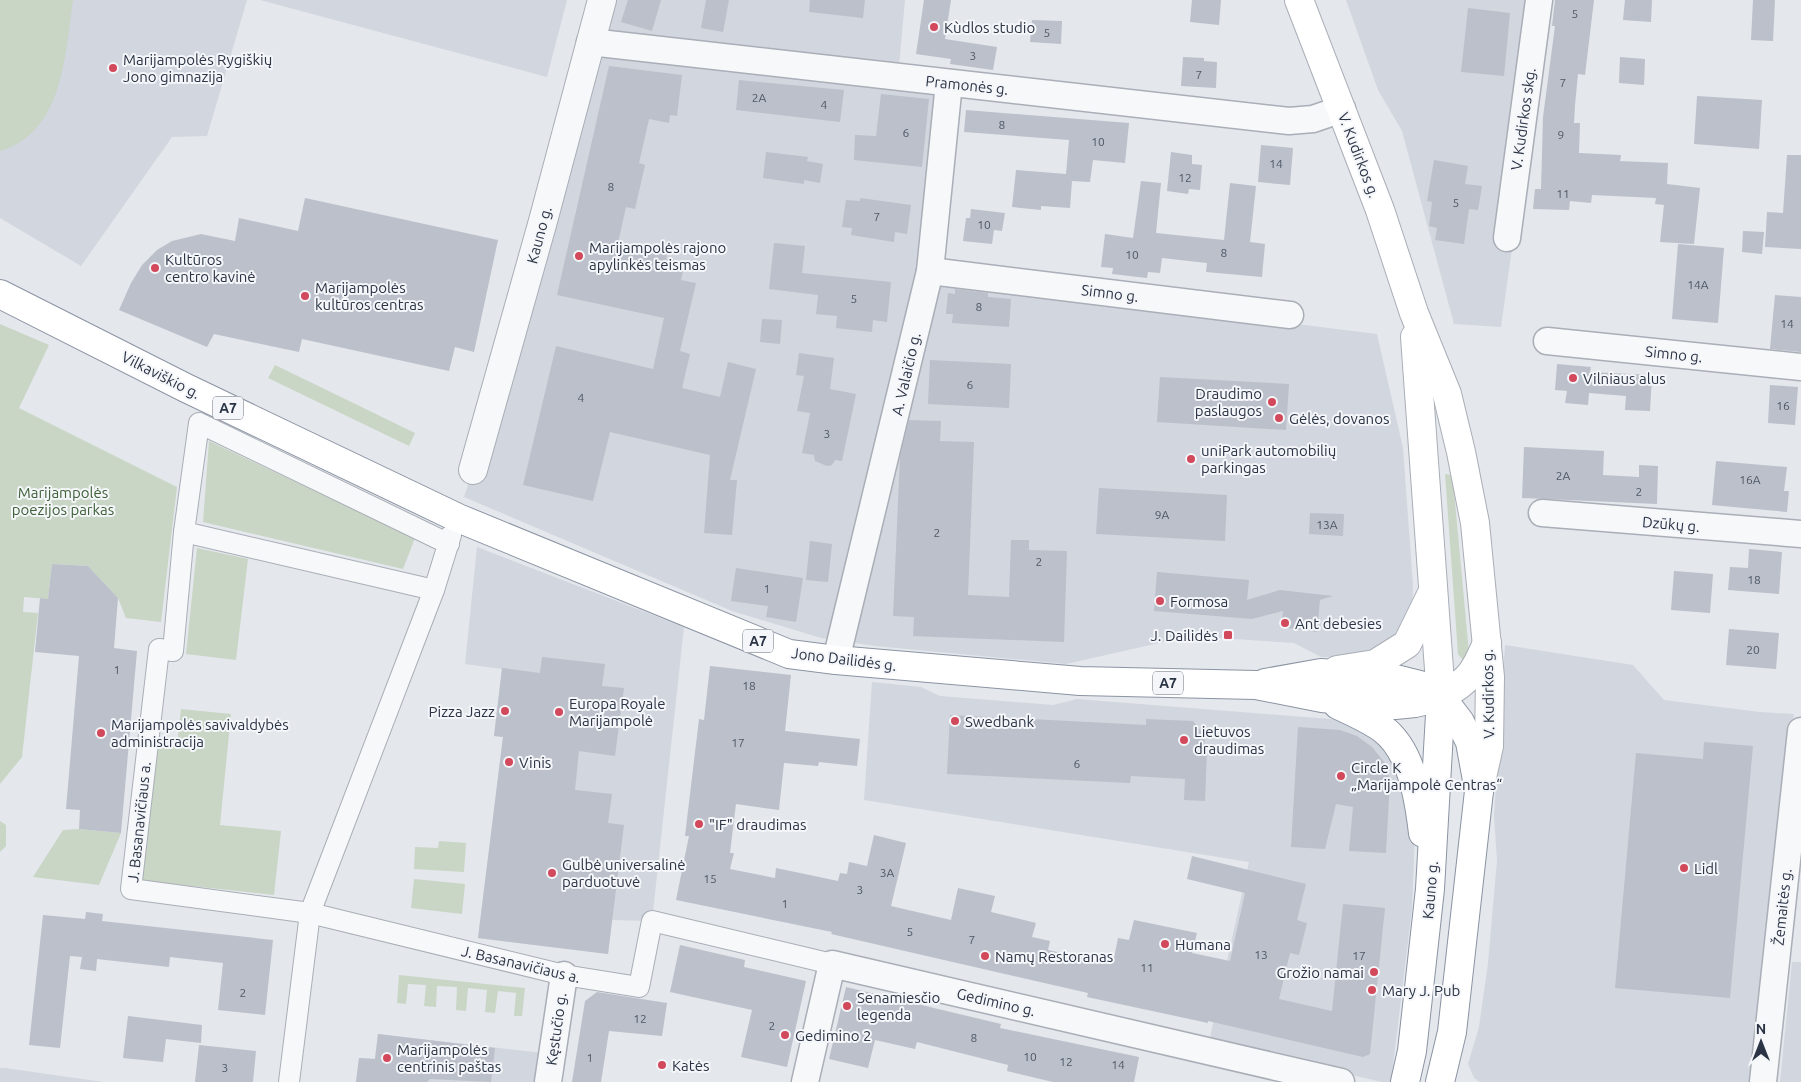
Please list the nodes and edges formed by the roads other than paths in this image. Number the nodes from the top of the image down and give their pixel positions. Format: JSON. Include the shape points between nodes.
{"nodes":[{"id":1,"x":602,"y":0,"type":"edge"},
{"id":2,"x":1299,"y":0,"type":"edge"},
{"id":3,"x":1539,"y":0,"type":"edge"},
{"id":4,"x":590,"y":42,"type":"junction"},
{"id":5,"x":949,"y":83,"type":"junction"},
{"id":6,"x":1342,"y":109,"type":"junction"},
{"id":7,"x":1507,"y":238,"type":"dead end"},
{"id":8,"x":930,"y":271,"type":"junction"},
{"id":9,"x":0,"y":294,"type":"edge"},
{"id":10,"x":1414,"y":312,"type":"junction"},
{"id":11,"x":1290,"y":315,"type":"dead end"},
{"id":12,"x":1548,"y":341,"type":"dead end"},
{"id":13,"x":1801,"y":367,"type":"edge"},
{"id":14,"x":473,"y":470,"type":"dead end"},
{"id":15,"x":1542,"y":513,"type":"dead end"},
{"id":16,"x":184,"y":532,"type":"junction"},
{"id":17,"x":452,"y":532,"type":"junction"},
{"id":18,"x":1801,"y":534,"type":"edge"},
{"id":19,"x":1434,"y":587,"type":"junction"},
{"id":20,"x":434,"y":590,"type":"junction"},
{"id":21,"x":1488,"y":643,"type":"junction"},
{"id":22,"x":836,"y":660,"type":"junction"},
{"id":23,"x":1321,"y":686,"type":"junction"},
{"id":24,"x":1441,"y":697,"type":"junction"},
{"id":25,"x":1801,"y":741,"type":"edge"},
{"id":26,"x":1478,"y":791,"type":"junction"},
{"id":27,"x":1430,"y":888,"type":"junction"},
{"id":28,"x":310,"y":913,"type":"junction"},
{"id":29,"x":652,"y":921,"type":"joint"},
{"id":30,"x":832,"y":964,"type":"junction"},
{"id":31,"x":564,"y":975,"type":"junction"},
{"id":32,"x":289,"y":1082,"type":"edge"},
{"id":33,"x":548,"y":1082,"type":"edge"},
{"id":34,"x":805,"y":1082,"type":"edge"},
{"id":35,"x":1341,"y":1082,"type":"edge"},
{"id":36,"x":1405,"y":1082,"type":"edge"},
{"id":37,"x":1440,"y":1082,"type":"edge"},
{"id":38,"x":1763,"y":1082,"type":"edge"}],
"edges":[{"from":1,"to":4,"type":"street","name":"Kauno g."},
{"from":2,"to":6,"type":"main road","name":"V. Kudirkos g."},
{"from":3,"to":7,"type":"street","name":"V. Kudirkos skg."},
{"from":4,"to":5,"type":"street","name":"Pramonės g."},
{"from":4,"to":14,"type":"street","name":"Kauno g."},
{"from":5,"to":6,"type":"street","name":"Pramonės g.","via":[[1288,121],[1313,119]]},
{"from":5,"to":8,"type":"street","name":"A. Valaičio g."},
{"from":6,"to":10,"type":"main road","name":"V. Kudirkos g."},
{"from":8,"to":11,"type":"street","name":"Simno g."},
{"from":8,"to":22,"type":"street","name":"A. Valaičio g."},
{"from":9,"to":17,"type":"main road","name":"Vilkaviškio g.","number":"A7","via":[[186,388]]},
{"from":10,"to":19,"type":"main road","name":"V. Kudirkos g."},
{"from":10,"to":21,"type":"main road","name":"V. Kudirkos g.","via":[[1447,394],[1461,452],[1475,523]]},
{"from":12,"to":13,"type":"street","name":"Simno g."},
{"from":15,"to":18,"type":"street","name":"Dzūkų g."},
{"from":16,"to":17,"type":"street","via":[[199,423]]},
{"from":16,"to":20,"type":"street"},
{"from":16,"to":28,"type":"street","name":"J. Basanavičiaus a.","via":[[173,651],[159,649],[131,889]]},
{"from":17,"to":20,"type":"street"},
{"from":17,"to":22,"type":"main road","name":"Jono Dailidės g.","number":"A7","via":[[789,654]]},
{"from":19,"to":23,"type":"main road","via":[[1407,644],[1375,664]]},
{"from":19,"to":24,"type":"main road","name":"V. Kudirkos g."},
{"from":20,"to":28,"type":"street"},
{"from":21,"to":24,"type":"main road","via":[[1474,672],[1462,685]]},
{"from":21,"to":26,"type":"main road","name":"V. Kudirkos g.","via":[[1489,746]]},
{"from":22,"to":23,"type":"main road","name":"Jono Dailidės g.","number":"A7","via":[[1080,681]]},
{"from":23,"to":24,"type":"main road","via":[[1395,704]]},
{"from":23,"to":27,"type":"main road","via":[[1385,730],[1399,749],[1410,773],[1420,810]]},
{"from":24,"to":26,"type":"main road","via":[[1470,742]]},
{"from":24,"to":27,"type":"main road","name":"Kauno g."},
{"from":25,"to":38,"type":"street","name":"Žemaitės g."},
{"from":26,"to":37,"type":"main road","name":"V. Kudirkos g.","via":[[1452,1032]]},
{"from":27,"to":36,"type":"main road","name":"Kauno g.","via":[[1412,1051]]},
{"from":28,"to":31,"type":"street","name":"J. Basanavičiaus a."},
{"from":28,"to":32,"type":"street"},
{"from":29,"to":30,"type":"street","name":"Gedimino g."},
{"from":29,"to":31,"type":"street","name":"J. Basanavičiaus a.","via":[[639,987]]},
{"from":30,"to":34,"type":"street"},
{"from":30,"to":35,"type":"street","name":"Gedimino g."},
{"from":31,"to":33,"type":"street","name":"Kęstučio g."}]}
